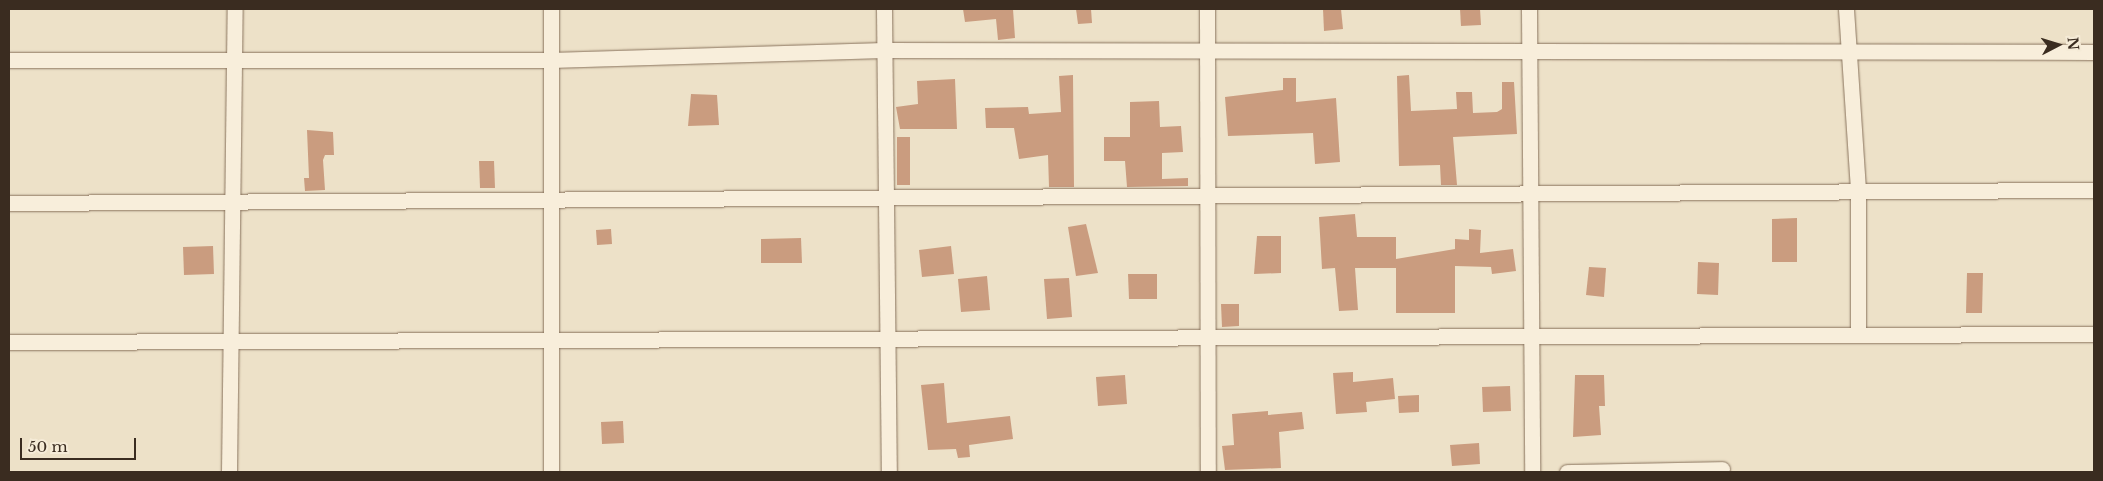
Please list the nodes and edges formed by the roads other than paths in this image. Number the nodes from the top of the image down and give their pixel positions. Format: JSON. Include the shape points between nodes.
{"nodes":[{"id":1,"x":235,"y":9,"type":"edge"},
{"id":2,"x":551,"y":9,"type":"edge"},
{"id":3,"x":884,"y":9,"type":"edge"},
{"id":4,"x":1207,"y":9,"type":"edge"},
{"id":5,"x":1529,"y":9,"type":"edge"},
{"id":6,"x":1846,"y":9,"type":"edge"},
{"id":7,"x":884,"y":50,"type":"junction"},
{"id":8,"x":1207,"y":51,"type":"junction"},
{"id":9,"x":2094,"y":52,"type":"edge"},
{"id":10,"x":1849,"y":53,"type":"junction"},
{"id":11,"x":1529,"y":55,"type":"junction"},
{"id":12,"x":234,"y":59,"type":"junction"},
{"id":13,"x":9,"y":60,"type":"edge"},
{"id":14,"x":550,"y":60,"type":"junction"},
{"id":15,"x":2094,"y":190,"type":"edge"},
{"id":16,"x":1858,"y":191,"type":"junction"},
{"id":17,"x":1528,"y":193,"type":"junction"},
{"id":18,"x":1207,"y":196,"type":"junction"},
{"id":19,"x":549,"y":198,"type":"junction"},
{"id":20,"x":885,"y":200,"type":"junction"},
{"id":21,"x":232,"y":202,"type":"junction"},
{"id":22,"x":9,"y":204,"type":"edge"},
{"id":23,"x":2094,"y":334,"type":"edge"},
{"id":24,"x":1858,"y":335,"type":"junction"},
{"id":25,"x":1532,"y":336,"type":"junction"},
{"id":26,"x":886,"y":338,"type":"junction"},
{"id":27,"x":1208,"y":340,"type":"junction"},
{"id":28,"x":230,"y":341,"type":"junction"},
{"id":29,"x":549,"y":341,"type":"junction"},
{"id":30,"x":9,"y":342,"type":"edge"},
{"id":31,"x":1722,"y":469,"type":"dead end"},
{"id":32,"x":229,"y":472,"type":"edge"},
{"id":33,"x":551,"y":472,"type":"edge"},
{"id":34,"x":889,"y":472,"type":"edge"},
{"id":35,"x":1208,"y":472,"type":"edge"},
{"id":36,"x":1532,"y":472,"type":"edge"},
{"id":37,"x":1567,"y":472,"type":"edge"}],
"edges":[{"from":1,"to":12,"type":"street"},
{"from":2,"to":14,"type":"street"},
{"from":3,"to":7,"type":"street"},
{"from":4,"to":8,"type":"street"},
{"from":5,"to":11,"type":"street"},
{"from":6,"to":10,"type":"street"},
{"from":7,"to":8,"type":"street"},
{"from":7,"to":14,"type":"street"},
{"from":7,"to":20,"type":"street"},
{"from":8,"to":11,"type":"street"},
{"from":8,"to":18,"type":"street"},
{"from":9,"to":10,"type":"street"},
{"from":10,"to":11,"type":"street"},
{"from":10,"to":16,"type":"street"},
{"from":11,"to":17,"type":"street"},
{"from":12,"to":13,"type":"street"},
{"from":12,"to":14,"type":"street"},
{"from":12,"to":21,"type":"street"},
{"from":14,"to":19,"type":"street"},
{"from":15,"to":16,"type":"street"},
{"from":16,"to":17,"type":"street"},
{"from":16,"to":24,"type":"street"},
{"from":17,"to":18,"type":"street"},
{"from":17,"to":25,"type":"street"},
{"from":18,"to":20,"type":"street"},
{"from":18,"to":27,"type":"street"},
{"from":19,"to":20,"type":"street"},
{"from":19,"to":21,"type":"street"},
{"from":19,"to":29,"type":"street"},
{"from":20,"to":26,"type":"street"},
{"from":21,"to":22,"type":"street"},
{"from":21,"to":28,"type":"street"},
{"from":23,"to":24,"type":"street"},
{"from":24,"to":25,"type":"street"},
{"from":25,"to":27,"type":"street"},
{"from":25,"to":36,"type":"street"},
{"from":26,"to":27,"type":"street"},
{"from":26,"to":29,"type":"street"},
{"from":26,"to":34,"type":"street"},
{"from":27,"to":35,"type":"street"},
{"from":28,"to":29,"type":"street"},
{"from":28,"to":30,"type":"street"},
{"from":28,"to":32,"type":"street"},
{"from":29,"to":33,"type":"street"},
{"from":31,"to":37,"type":"street"}]}
